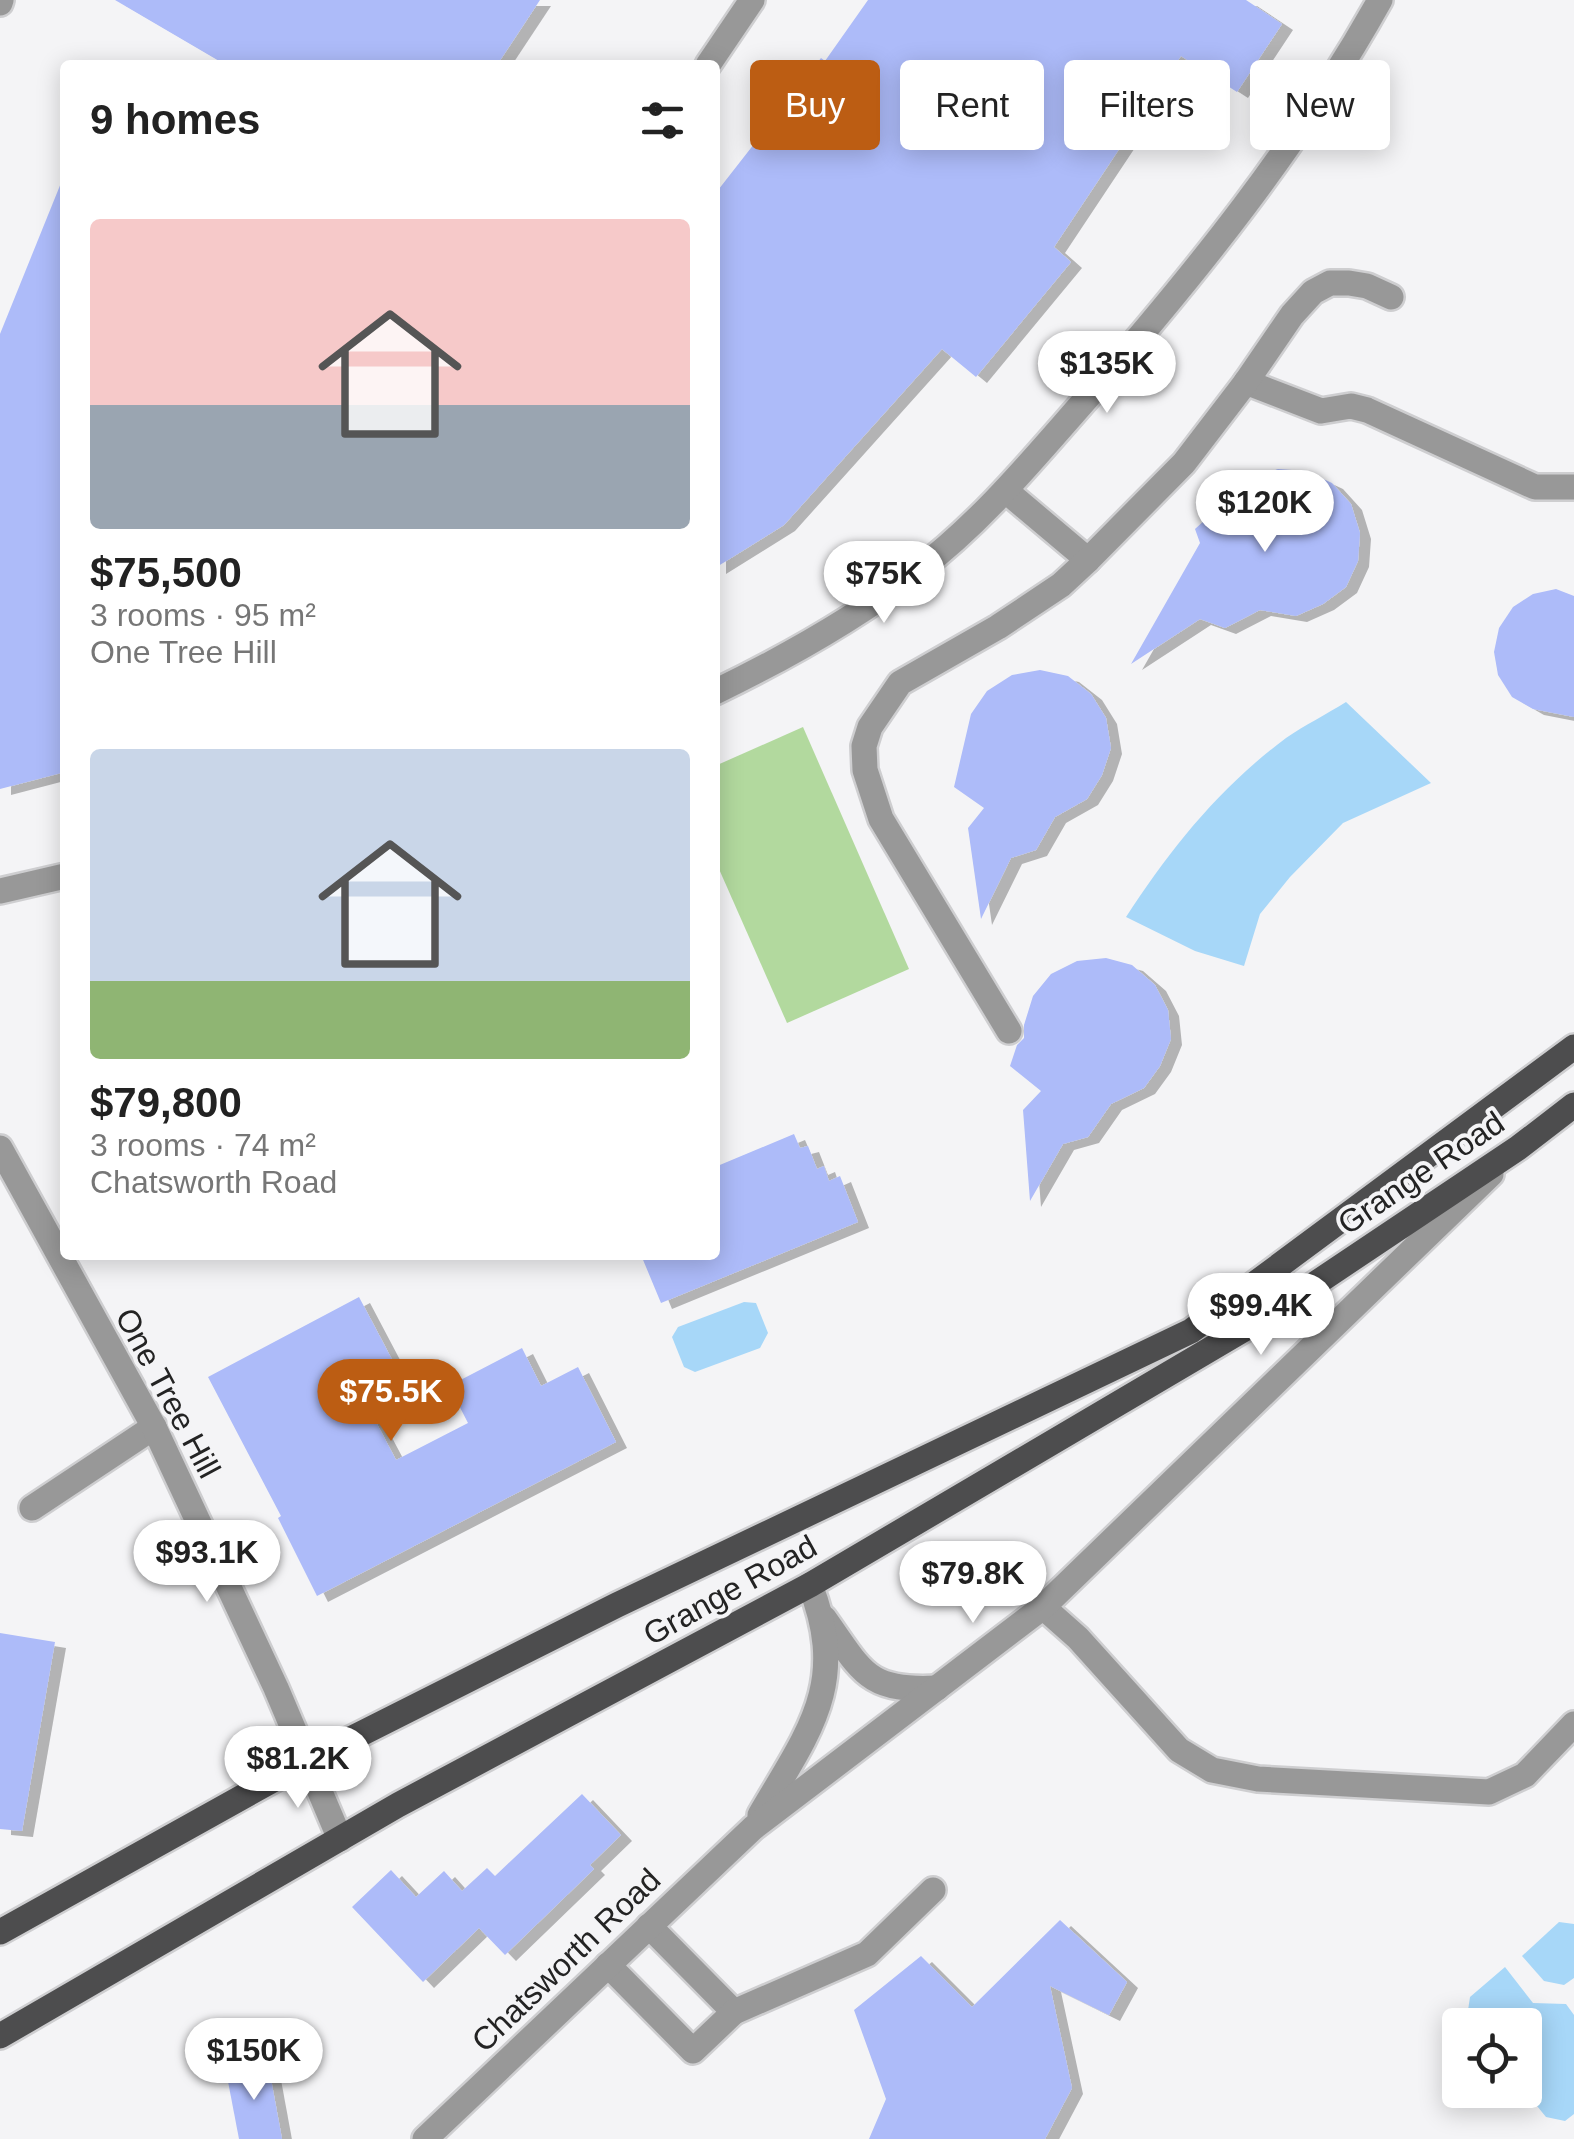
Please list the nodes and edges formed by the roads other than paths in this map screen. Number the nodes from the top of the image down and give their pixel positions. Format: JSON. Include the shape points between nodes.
{"nodes":[{"id":1,"x":752,"y":0,"type":"edge"},
{"id":2,"x":1380,"y":0,"type":"edge"},
{"id":3,"x":711,"y":60,"type":"edge"},
{"id":4,"x":1391,"y":296,"type":"dead end"},
{"id":5,"x":1246,"y":382,"type":"junction"},
{"id":6,"x":1574,"y":486,"type":"edge"},
{"id":7,"x":1006,"y":491,"type":"junction"},
{"id":8,"x":1088,"y":560,"type":"junction"},
{"id":9,"x":720,"y":690,"type":"edge"},
{"id":10,"x":60,"y":877,"type":"edge"},
{"id":11,"x":0,"y":891,"type":"edge"},
{"id":12,"x":1009,"y":1031,"type":"dead end"},
{"id":13,"x":1574,"y":1047,"type":"edge"},
{"id":14,"x":1574,"y":1106,"type":"edge"},
{"id":15,"x":0,"y":1148,"type":"edge"},
{"id":16,"x":1518,"y":1148,"type":"junction"},
{"id":17,"x":60,"y":1257,"type":"edge"},
{"id":18,"x":62,"y":1260,"type":"edge"},
{"id":19,"x":154,"y":1427,"type":"junction"},
{"id":20,"x":32,"y":1508,"type":"dead end"},
{"id":21,"x":810,"y":1585,"type":"junction"},
{"id":22,"x":1043,"y":1607,"type":"junction"},
{"id":23,"x":821,"y":1613,"type":"junction"},
{"id":24,"x":937,"y":1688,"type":"junction"},
{"id":25,"x":1574,"y":1724,"type":"edge"},
{"id":26,"x":307,"y":1761,"type":"junction"},
{"id":27,"x":752,"y":1828,"type":"junction"},
{"id":28,"x":340,"y":1839,"type":"junction"},
{"id":29,"x":933,"y":1890,"type":"dead end"},
{"id":30,"x":650,"y":1926,"type":"junction"},
{"id":31,"x":0,"y":1932,"type":"edge"},
{"id":32,"x":608,"y":1965,"type":"junction"},
{"id":33,"x":734,"y":2012,"type":"junction"},
{"id":34,"x":0,"y":2036,"type":"edge"},
{"id":35,"x":425,"y":2139,"type":"edge"}],
"edges":[{"from":1,"to":3,"type":"street"},
{"from":2,"to":7,"type":"street","via":[[1267,178],[1168,305]]},
{"from":4,"to":5,"type":"street","via":[[1330,282],[1313,292]]},
{"from":5,"to":6,"type":"street","via":[[1321,411],[1367,410],[1535,487]]},
{"from":5,"to":8,"type":"street","via":[[1184,462]]},
{"from":7,"to":8,"type":"street"},
{"from":7,"to":9,"type":"street","via":[[918,571],[784,659]]},
{"from":8,"to":12,"type":"street","via":[[998,628],[900,683],[864,746],[882,819]]},
{"from":10,"to":11,"type":"street"},
{"from":13,"to":26,"type":"main road","name":"Grange Road","via":[[1191,1331]]},
{"from":14,"to":16,"type":"main road","name":"Grange Road"},
{"from":15,"to":17,"type":"street","name":"One Tree Hill"},
{"from":16,"to":21,"type":"main road","name":"Grange Road","via":[[1270,1314]]},
{"from":16,"to":22,"type":"street","name":"Chatsworth Road"},
{"from":18,"to":19,"type":"street","name":"One Tree Hill"},
{"from":19,"to":20,"type":"street"},
{"from":19,"to":26,"type":"street","name":"One Tree Hill"},
{"from":21,"to":23,"type":"street","name":"Chatsworth Road"},
{"from":21,"to":28,"type":"main road","name":"Grange Road"},
{"from":22,"to":24,"type":"street","name":"Chatsworth Road"},
{"from":22,"to":25,"type":"street","via":[[1179,1750],[1212,1770],[1258,1779],[1489,1792],[1525,1775]]},
{"from":23,"to":24,"type":"street","name":"Chatsworth Road","via":[[864,1673],[880,1684]]},
{"from":23,"to":27,"type":"street","name":"Chatsworth Road","via":[[828,1669],[817,1711]]},
{"from":24,"to":27,"type":"street","name":"Chatsworth Road"},
{"from":26,"to":28,"type":"street","name":"One Tree Hill"},
{"from":26,"to":31,"type":"main road","name":"Grange Road"},
{"from":27,"to":30,"type":"street","name":"Chatsworth Road"},
{"from":28,"to":34,"type":"main road","name":"Grange Road"},
{"from":29,"to":33,"type":"street","via":[[867,1954]]},
{"from":30,"to":32,"type":"street","name":"Chatsworth Road"},
{"from":30,"to":33,"type":"street"},
{"from":32,"to":33,"type":"street","via":[[693,2051]]},
{"from":32,"to":35,"type":"street","name":"Chatsworth Road"}]}
